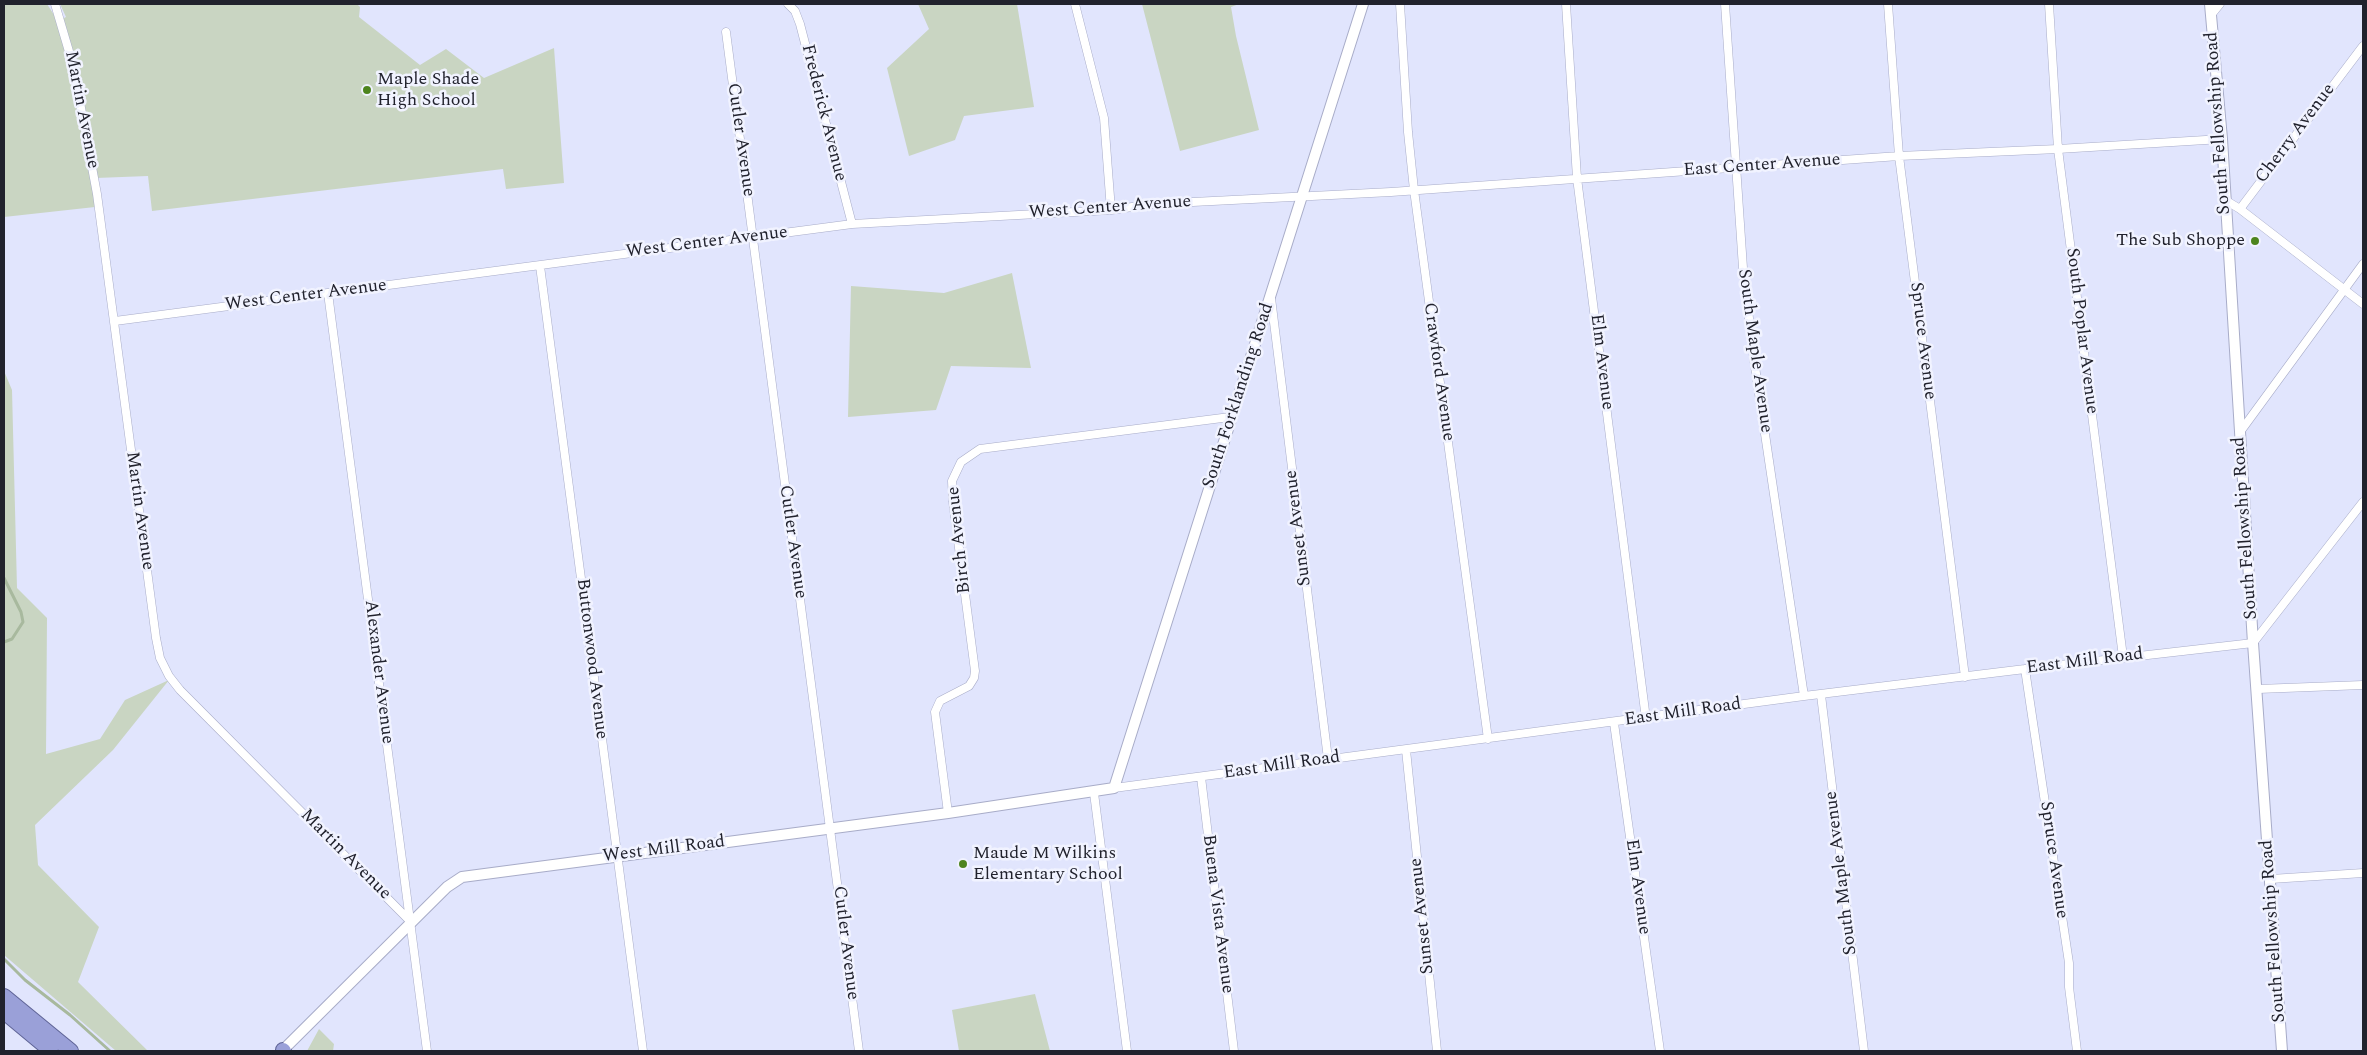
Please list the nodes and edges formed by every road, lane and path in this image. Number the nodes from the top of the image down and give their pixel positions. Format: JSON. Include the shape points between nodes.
{"nodes":[{"id":1,"x":55,"y":4,"type":"edge"},
{"id":2,"x":788,"y":4,"type":"edge"},
{"id":3,"x":1075,"y":4,"type":"edge"},
{"id":4,"x":1363,"y":4,"type":"edge"},
{"id":5,"x":1400,"y":4,"type":"edge"},
{"id":6,"x":1566,"y":4,"type":"edge"},
{"id":7,"x":1725,"y":4,"type":"edge"},
{"id":8,"x":1888,"y":4,"type":"edge"},
{"id":9,"x":2049,"y":4,"type":"edge"},
{"id":10,"x":2210,"y":4,"type":"edge"},
{"id":11,"x":2220,"y":4,"type":"edge"},
{"id":12,"x":2211,"y":15,"type":"junction"},
{"id":13,"x":726,"y":32,"type":"dead end"},
{"id":14,"x":2363,"y":46,"type":"edge"},
{"id":15,"x":2222,"y":139,"type":"junction"},
{"id":16,"x":2058,"y":150,"type":"junction"},
{"id":17,"x":1899,"y":156,"type":"junction"},
{"id":18,"x":1737,"y":168,"type":"junction"},
{"id":19,"x":1577,"y":178,"type":"junction"},
{"id":20,"x":1414,"y":190,"type":"junction"},
{"id":21,"x":1302,"y":197,"type":"junction"},
{"id":22,"x":2225,"y":200,"type":"junction"},
{"id":23,"x":2240,"y":209,"type":"junction"},
{"id":24,"x":1111,"y":210,"type":"junction"},
{"id":25,"x":852,"y":224,"type":"junction"},
{"id":26,"x":753,"y":237,"type":"junction"},
{"id":27,"x":2363,"y":264,"type":"edge"},
{"id":28,"x":540,"y":266,"type":"junction"},
{"id":29,"x":2344,"y":289,"type":"junction"},
{"id":30,"x":328,"y":293,"type":"junction"},
{"id":31,"x":1271,"y":296,"type":"junction"},
{"id":32,"x":2363,"y":304,"type":"edge"},
{"id":33,"x":115,"y":321,"type":"junction"},
{"id":34,"x":1230,"y":417,"type":"junction"},
{"id":35,"x":2240,"y":432,"type":"junction"},
{"id":36,"x":2363,"y":502,"type":"edge"},
{"id":37,"x":2253,"y":643,"type":"junction"},
{"id":38,"x":2123,"y":657,"type":"junction"},
{"id":39,"x":2025,"y":668,"type":"junction"},
{"id":40,"x":1965,"y":677,"type":"junction"},
{"id":41,"x":2363,"y":685,"type":"edge"},
{"id":42,"x":2258,"y":690,"type":"junction"},
{"id":43,"x":1821,"y":695,"type":"junction"},
{"id":44,"x":1804,"y":696,"type":"junction"},
{"id":45,"x":1646,"y":719,"type":"junction"},
{"id":46,"x":1614,"y":723,"type":"junction"},
{"id":47,"x":1488,"y":739,"type":"junction"},
{"id":48,"x":1406,"y":750,"type":"junction"},
{"id":49,"x":1328,"y":759,"type":"junction"},
{"id":50,"x":1200,"y":777,"type":"junction"},
{"id":51,"x":1114,"y":788,"type":"junction"},
{"id":52,"x":1094,"y":793,"type":"junction"},
{"id":53,"x":948,"y":813,"type":"junction"},
{"id":54,"x":831,"y":829,"type":"junction"},
{"id":55,"x":618,"y":856,"type":"junction"},
{"id":56,"x":2363,"y":873,"type":"edge"},
{"id":57,"x":2271,"y":879,"type":"junction"},
{"id":58,"x":411,"y":922,"type":"junction"},
{"id":59,"x":4,"y":996,"type":"edge"},
{"id":60,"x":4,"y":1012,"type":"edge"},
{"id":61,"x":51,"y":1051,"type":"edge"},
{"id":62,"x":71,"y":1051,"type":"edge"},
{"id":63,"x":283,"y":1051,"type":"edge"},
{"id":64,"x":427,"y":1051,"type":"edge"},
{"id":65,"x":643,"y":1051,"type":"edge"},
{"id":66,"x":859,"y":1051,"type":"edge"},
{"id":67,"x":1128,"y":1051,"type":"edge"},
{"id":68,"x":1234,"y":1051,"type":"edge"},
{"id":69,"x":1437,"y":1051,"type":"edge"},
{"id":70,"x":1660,"y":1051,"type":"edge"},
{"id":71,"x":1864,"y":1051,"type":"edge"},
{"id":72,"x":2077,"y":1051,"type":"edge"},
{"id":73,"x":2282,"y":1051,"type":"edge"}],
"edges":[{"from":1,"to":33,"type":"street","name":"Martin Avenue","via":[[85,124]]},
{"from":2,"to":25,"type":"street","name":"Frederick Avenue","via":[[800,24]]},
{"from":3,"to":24,"type":"street","via":[[1104,118]]},
{"from":4,"to":21,"type":"street","name":"South Forklanding Road"},
{"from":5,"to":20,"type":"street","name":"Crawford Avenue"},
{"from":6,"to":19,"type":"street","name":"Elm Avenue"},
{"from":7,"to":18,"type":"street","name":"South Maple Avenue"},
{"from":8,"to":17,"type":"street","name":"Spruce Avenue"},
{"from":9,"to":16,"type":"street","name":"South Poplar Avenue"},
{"from":10,"to":12,"type":"street","name":"South Fellowship Road"},
{"from":11,"to":12,"type":"street"},
{"from":12,"to":15,"type":"street","name":"South Fellowship Road"},
{"from":13,"to":26,"type":"street","name":"Cutler Avenue"},
{"from":14,"to":23,"type":"street","name":"Cherry Avenue"},
{"from":15,"to":16,"type":"street","name":"East Center Avenue"},
{"from":15,"to":22,"type":"street","name":"South Fellowship Road"},
{"from":16,"to":17,"type":"street","name":"East Center Avenue"},
{"from":16,"to":38,"type":"street","name":"South Poplar Avenue"},
{"from":17,"to":18,"type":"street","name":"East Center Avenue"},
{"from":17,"to":40,"type":"street","name":"Spruce Avenue"},
{"from":18,"to":19,"type":"street","name":"East Center Avenue"},
{"from":18,"to":44,"type":"street","name":"South Maple Avenue","via":[[1741,252],[1753,352]]},
{"from":19,"to":20,"type":"street","name":"East Center Avenue"},
{"from":19,"to":45,"type":"street","name":"Elm Avenue"},
{"from":20,"to":21,"type":"street","name":"East Center Avenue"},
{"from":20,"to":47,"type":"street","name":"Crawford Avenue"},
{"from":21,"to":24,"type":"street","name":"West Center Avenue","via":[[1153,204]]},
{"from":21,"to":31,"type":"street","name":"South Forklanding Road"},
{"from":22,"to":23,"type":"street"},
{"from":22,"to":35,"type":"street","name":"South Fellowship Road"},
{"from":23,"to":29,"type":"street"},
{"from":24,"to":25,"type":"street","name":"West Center Avenue"},
{"from":25,"to":26,"type":"street","name":"West Center Avenue"},
{"from":26,"to":28,"type":"street","name":"West Center Avenue"},
{"from":26,"to":54,"type":"street","name":"Cutler Avenue"},
{"from":27,"to":29,"type":"street"},
{"from":28,"to":30,"type":"street","name":"West Center Avenue"},
{"from":28,"to":55,"type":"street","name":"Buttonwood Avenue"},
{"from":29,"to":32,"type":"street"},
{"from":29,"to":35,"type":"street"},
{"from":30,"to":33,"type":"street","name":"West Center Avenue"},
{"from":30,"to":58,"type":"street","name":"Alexander Avenue"},
{"from":31,"to":34,"type":"street","name":"South Forklanding Road"},
{"from":31,"to":49,"type":"street","name":"Sunset Avenue"},
{"from":33,"to":58,"type":"street","name":"Martin Avenue","via":[[156,638],[164,667],[180,690]]},
{"from":34,"to":51,"type":"street","name":"South Forklanding Road"},
{"from":34,"to":53,"type":"street","name":"Birch Avenue","via":[[980,449],[961,462],[952,481],[953,502],[975,671],[969,686],[940,701],[935,712]]},
{"from":35,"to":37,"type":"street","name":"South Fellowship Road"},
{"from":36,"to":37,"type":"street"},
{"from":37,"to":38,"type":"street","name":"East Mill Road"},
{"from":37,"to":42,"type":"street","name":"South Fellowship Road"},
{"from":38,"to":39,"type":"street","name":"East Mill Road"},
{"from":39,"to":40,"type":"street","name":"East Mill Road"},
{"from":39,"to":72,"type":"street","name":"Spruce Avenue","via":[[2069,963]]},
{"from":40,"to":43,"type":"street","name":"East Mill Road"},
{"from":41,"to":42,"type":"street"},
{"from":42,"to":57,"type":"street","name":"South Fellowship Road"},
{"from":43,"to":44,"type":"street","name":"East Mill Road"},
{"from":43,"to":71,"type":"street","name":"South Maple Avenue"},
{"from":44,"to":45,"type":"street","name":"East Mill Road"},
{"from":45,"to":46,"type":"street","name":"East Mill Road"},
{"from":46,"to":47,"type":"street","name":"East Mill Road"},
{"from":46,"to":70,"type":"street","name":"Elm Avenue"},
{"from":47,"to":48,"type":"street","name":"East Mill Road"},
{"from":48,"to":49,"type":"street","name":"East Mill Road"},
{"from":48,"to":69,"type":"street","name":"Sunset Avenue"},
{"from":49,"to":50,"type":"street","name":"East Mill Road"},
{"from":50,"to":51,"type":"street","name":"East Mill Road"},
{"from":50,"to":68,"type":"street","name":"Buena Vista Avenue"},
{"from":51,"to":52,"type":"street","name":"West Mill Road"},
{"from":52,"to":53,"type":"street","name":"West Mill Road"},
{"from":52,"to":67,"type":"street"},
{"from":53,"to":54,"type":"street","name":"West Mill Road"},
{"from":54,"to":55,"type":"street","name":"West Mill Road"},
{"from":54,"to":66,"type":"street","name":"Cutler Avenue"},
{"from":55,"to":58,"type":"street","name":"West Mill Road","via":[[462,877],[447,886]]},
{"from":55,"to":65,"type":"street","name":"Buttonwood Avenue"},
{"from":56,"to":57,"type":"street"},
{"from":57,"to":73,"type":"street","name":"South Fellowship Road"},
{"from":58,"to":63,"type":"street","name":"West Mill Road"},
{"from":58,"to":64,"type":"street","name":"Alexander Avenue"},
{"from":59,"to":62,"type":"highway"},
{"from":60,"to":61,"type":"highway"}]}
